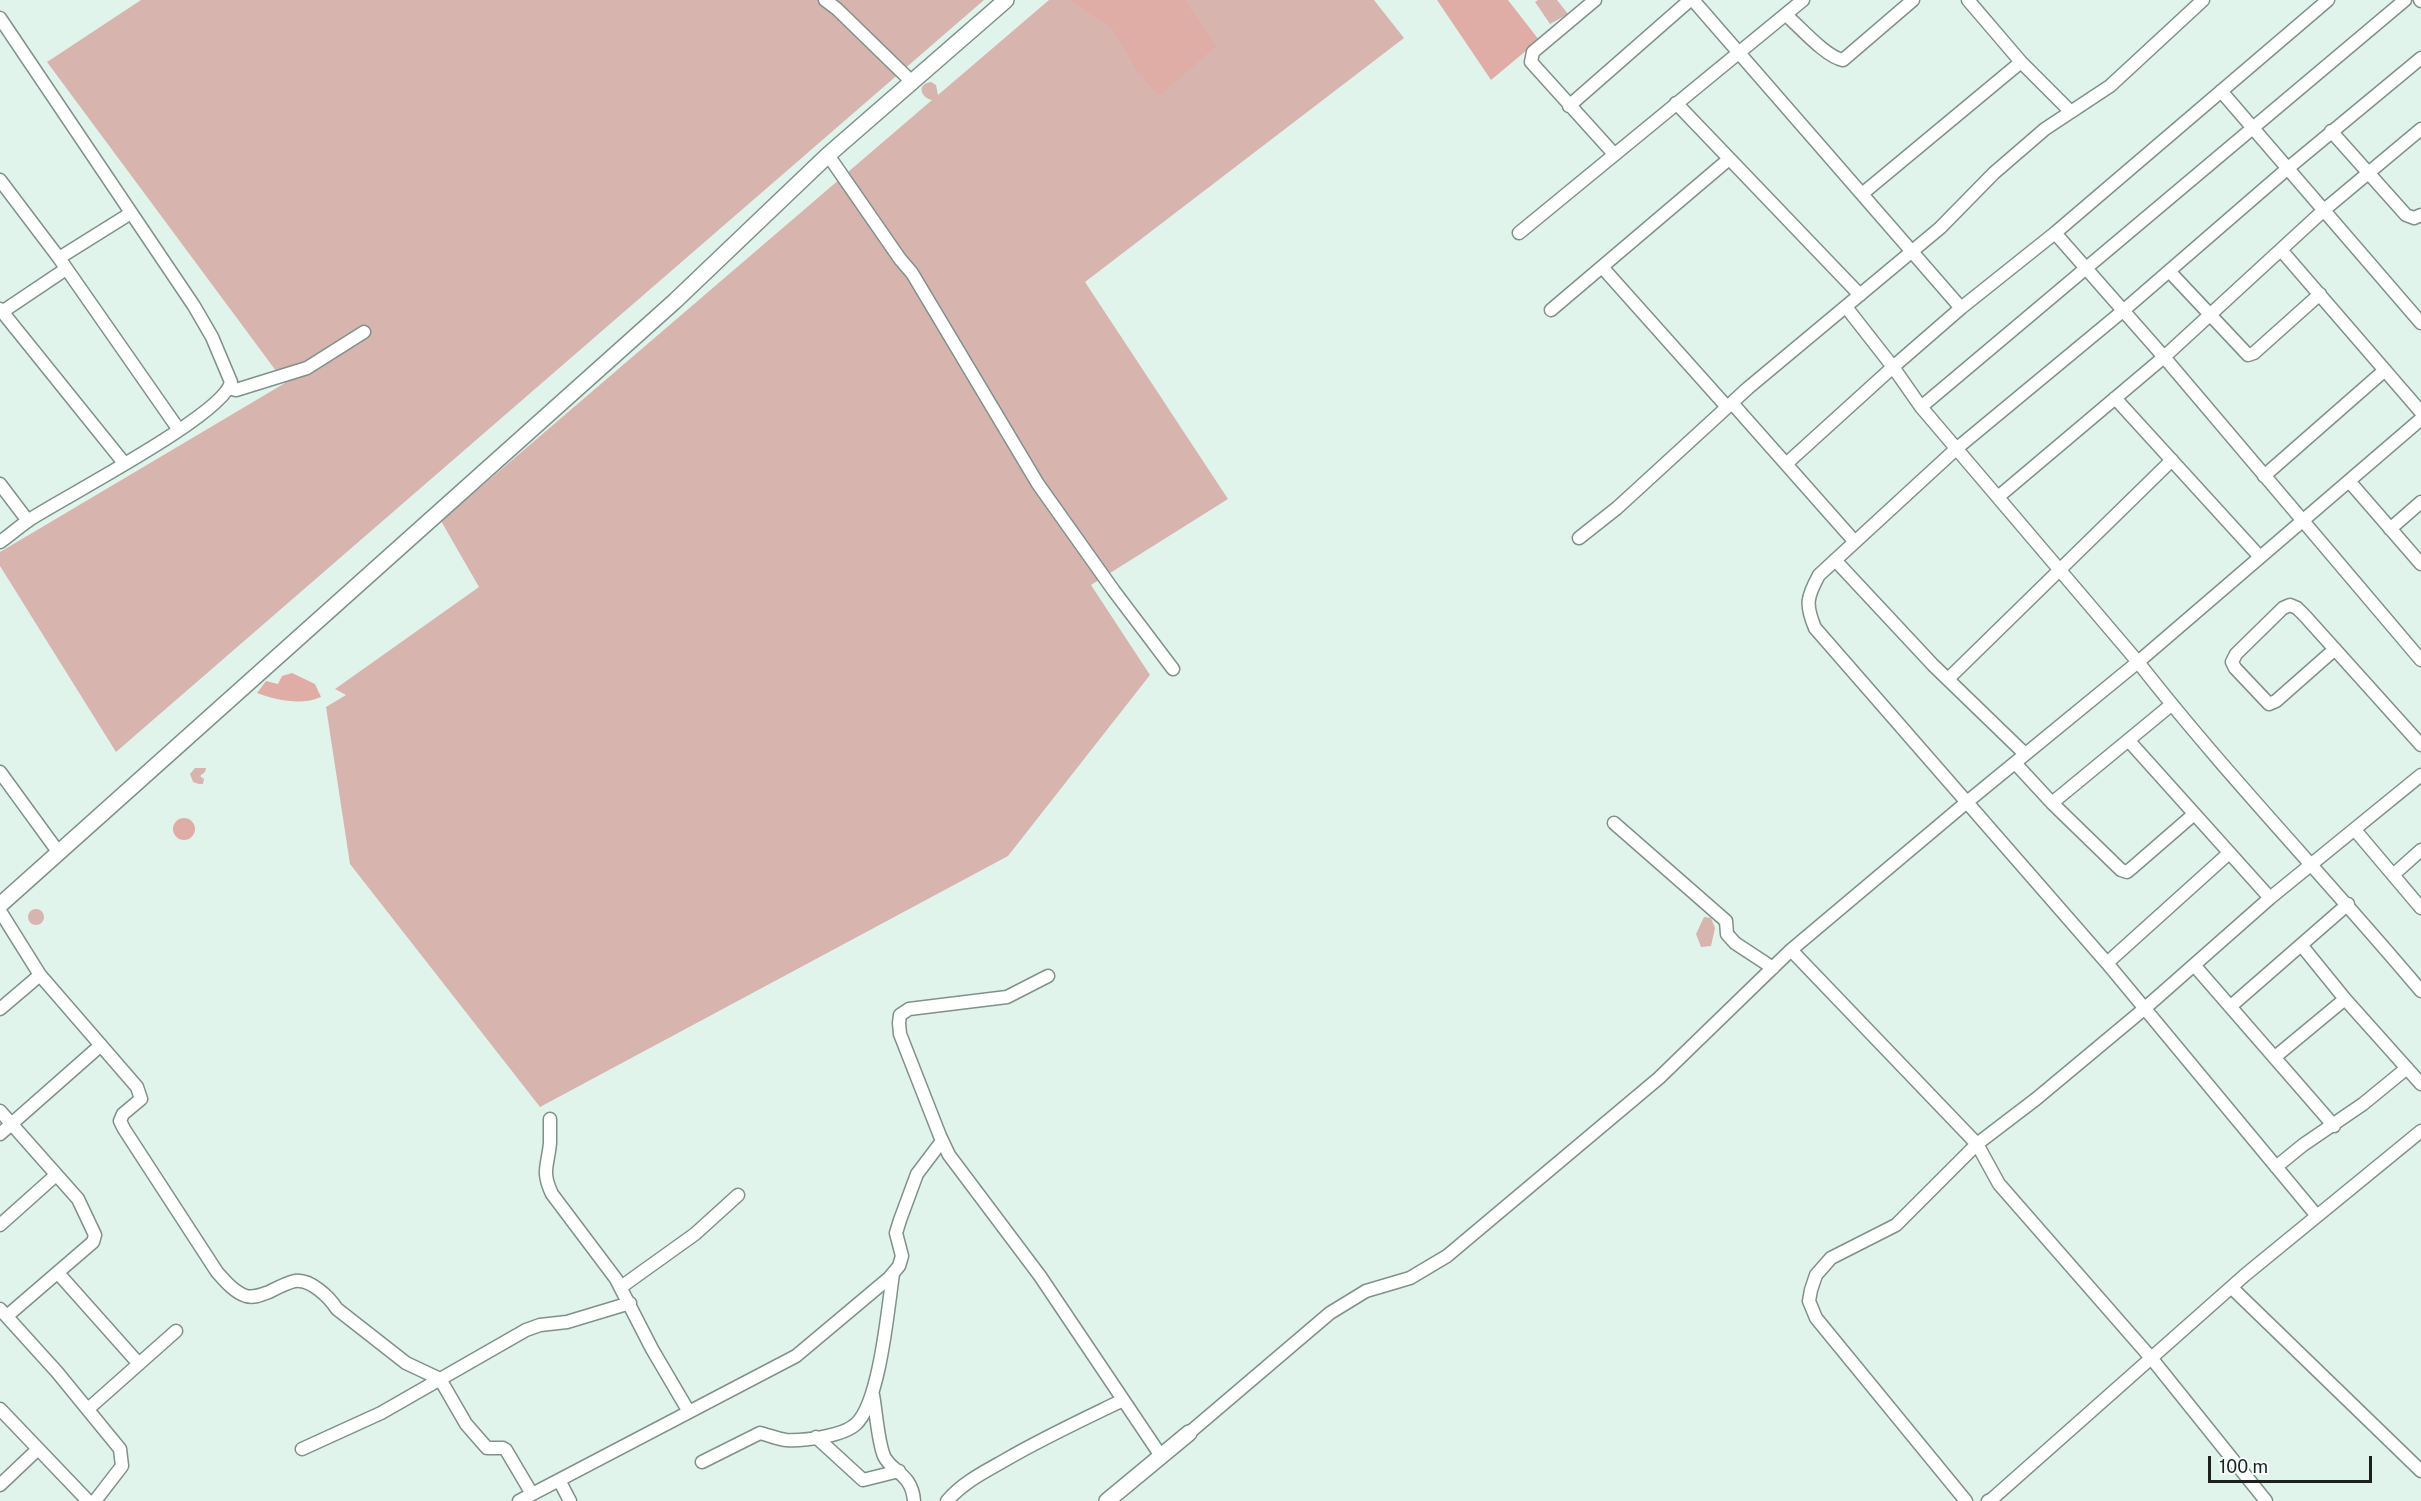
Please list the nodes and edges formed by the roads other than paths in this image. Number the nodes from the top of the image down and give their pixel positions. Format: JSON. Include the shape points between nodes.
{"nodes":[{"id":1,"x":825,"y":0,"type":"edge"},
{"id":2,"x":1006,"y":0,"type":"edge"},
{"id":3,"x":1595,"y":0,"type":"edge"},
{"id":4,"x":1691,"y":0,"type":"edge"},
{"id":5,"x":1803,"y":0,"type":"edge"},
{"id":6,"x":1913,"y":0,"type":"edge"},
{"id":7,"x":1968,"y":0,"type":"edge"},
{"id":8,"x":2203,"y":0,"type":"edge"},
{"id":9,"x":2328,"y":0,"type":"edge"},
{"id":10,"x":2404,"y":0,"type":"edge"},
{"id":11,"x":1786,"y":15,"type":"junction"},
{"id":12,"x":0,"y":18,"type":"edge"},
{"id":13,"x":1739,"y":51,"type":"junction"},
{"id":14,"x":2421,"y":57,"type":"edge"},
{"id":15,"x":2021,"y":62,"type":"junction"},
{"id":16,"x":912,"y":82,"type":"junction"},
{"id":17,"x":2221,"y":91,"type":"junction"},
{"id":18,"x":1676,"y":103,"type":"junction"},
{"id":19,"x":1569,"y":106,"type":"junction"},
{"id":20,"x":2071,"y":112,"type":"junction"},
{"id":21,"x":2252,"y":128,"type":"junction"},
{"id":22,"x":2421,"y":129,"type":"edge"},
{"id":23,"x":2331,"y":131,"type":"junction"},
{"id":24,"x":1614,"y":154,"type":"junction"},
{"id":25,"x":828,"y":155,"type":"junction"},
{"id":26,"x":1729,"y":159,"type":"junction"},
{"id":27,"x":2286,"y":169,"type":"junction"},
{"id":28,"x":2369,"y":174,"type":"junction"},
{"id":29,"x":0,"y":180,"type":"edge"},
{"id":30,"x":1862,"y":194,"type":"junction"},
{"id":31,"x":2324,"y":210,"type":"junction"},
{"id":32,"x":131,"y":213,"type":"junction"},
{"id":33,"x":2421,"y":215,"type":"edge"},
{"id":34,"x":1519,"y":232,"type":"dead end"},
{"id":35,"x":2055,"y":233,"type":"junction"},
{"id":36,"x":2281,"y":250,"type":"junction"},
{"id":37,"x":1913,"y":251,"type":"junction"},
{"id":38,"x":62,"y":264,"type":"junction"},
{"id":39,"x":1602,"y":267,"type":"junction"},
{"id":40,"x":2087,"y":268,"type":"junction"},
{"id":41,"x":2169,"y":271,"type":"junction"},
{"id":42,"x":2320,"y":294,"type":"junction"},
{"id":43,"x":1860,"y":295,"type":"junction"},
{"id":44,"x":1846,"y":307,"type":"junction"},
{"id":45,"x":1961,"y":308,"type":"junction"},
{"id":46,"x":1551,"y":310,"type":"dead end"},
{"id":47,"x":2124,"y":310,"type":"junction"},
{"id":48,"x":2,"y":316,"type":"edge"},
{"id":49,"x":2209,"y":316,"type":"junction"},
{"id":50,"x":2421,"y":322,"type":"edge"},
{"id":51,"x":364,"y":332,"type":"dead end"},
{"id":52,"x":2164,"y":357,"type":"junction"},
{"id":53,"x":1893,"y":367,"type":"junction"},
{"id":54,"x":2385,"y":370,"type":"junction"},
{"id":55,"x":230,"y":388,"type":"junction"},
{"id":56,"x":2115,"y":398,"type":"junction"},
{"id":57,"x":1730,"y":405,"type":"junction"},
{"id":58,"x":1920,"y":407,"type":"junction"},
{"id":59,"x":2421,"y":412,"type":"edge"},
{"id":60,"x":2421,"y":419,"type":"edge"},
{"id":61,"x":179,"y":430,"type":"junction"},
{"id":62,"x":1956,"y":449,"type":"junction"},
{"id":63,"x":2172,"y":460,"type":"junction"},
{"id":64,"x":124,"y":463,"type":"junction"},
{"id":65,"x":1786,"y":464,"type":"junction"},
{"id":66,"x":2264,"y":476,"type":"junction"},
{"id":67,"x":2349,"y":481,"type":"junction"},
{"id":68,"x":0,"y":484,"type":"edge"},
{"id":69,"x":1998,"y":497,"type":"junction"},
{"id":70,"x":2421,"y":502,"type":"edge"},
{"id":71,"x":28,"y":521,"type":"junction"},
{"id":72,"x":2303,"y":521,"type":"junction"},
{"id":73,"x":2390,"y":529,"type":"junction"},
{"id":74,"x":1579,"y":538,"type":"dead end"},
{"id":75,"x":0,"y":542,"type":"edge"},
{"id":76,"x":1855,"y":542,"type":"junction"},
{"id":77,"x":2260,"y":557,"type":"junction"},
{"id":78,"x":1835,"y":560,"type":"junction"},
{"id":79,"x":2421,"y":564,"type":"edge"},
{"id":80,"x":2059,"y":570,"type":"junction"},
{"id":81,"x":2334,"y":649,"type":"junction"},
{"id":82,"x":2421,"y":660,"type":"edge"},
{"id":83,"x":2138,"y":662,"type":"junction"},
{"id":84,"x":1173,"y":669,"type":"dead end"},
{"id":85,"x":1948,"y":679,"type":"junction"},
{"id":86,"x":2171,"y":705,"type":"junction"},
{"id":87,"x":2129,"y":741,"type":"junction"},
{"id":88,"x":2421,"y":745,"type":"edge"},
{"id":89,"x":2020,"y":759,"type":"junction"},
{"id":90,"x":1,"y":775,"type":"edge"},
{"id":91,"x":2421,"y":775,"type":"edge"},
{"id":92,"x":1967,"y":801,"type":"junction"},
{"id":93,"x":2052,"y":803,"type":"junction"},
{"id":94,"x":2193,"y":815,"type":"junction"},
{"id":95,"x":1614,"y":823,"type":"dead end"},
{"id":96,"x":2355,"y":830,"type":"junction"},
{"id":97,"x":2421,"y":850,"type":"edge"},
{"id":98,"x":59,"y":853,"type":"junction"},
{"id":99,"x":2228,"y":854,"type":"junction"},
{"id":100,"x":2312,"y":866,"type":"junction"},
{"id":101,"x":2393,"y":875,"type":"junction"},
{"id":102,"x":2270,"y":898,"type":"junction"},
{"id":103,"x":2348,"y":904,"type":"junction"},
{"id":104,"x":0,"y":905,"type":"edge"},
{"id":105,"x":2421,"y":908,"type":"edge"},
{"id":106,"x":0,"y":911,"type":"edge"},
{"id":107,"x":2302,"y":946,"type":"junction"},
{"id":108,"x":1791,"y":950,"type":"junction"},
{"id":109,"x":2107,"y":963,"type":"junction"},
{"id":110,"x":2194,"y":965,"type":"junction"},
{"id":111,"x":1773,"y":968,"type":"junction"},
{"id":112,"x":40,"y":975,"type":"junction"},
{"id":113,"x":1048,"y":976,"type":"dead end"},
{"id":114,"x":2421,"y":991,"type":"edge"},
{"id":115,"x":2345,"y":999,"type":"junction"},
{"id":116,"x":2231,"y":1006,"type":"junction"},
{"id":117,"x":0,"y":1009,"type":"edge"},
{"id":118,"x":2144,"y":1009,"type":"junction"},
{"id":119,"x":101,"y":1045,"type":"junction"},
{"id":120,"x":2275,"y":1057,"type":"junction"},
{"id":121,"x":2406,"y":1068,"type":"junction"},
{"id":122,"x":2421,"y":1084,"type":"edge"},
{"id":123,"x":0,"y":1111,"type":"edge"},
{"id":124,"x":550,"y":1119,"type":"dead end"},
{"id":125,"x":11,"y":1124,"type":"junction"},
{"id":126,"x":2334,"y":1126,"type":"junction"},
{"id":127,"x":2421,"y":1131,"type":"edge"},
{"id":128,"x":0,"y":1134,"type":"edge"},
{"id":129,"x":942,"y":1141,"type":"junction"},
{"id":130,"x":1977,"y":1144,"type":"junction"},
{"id":131,"x":2276,"y":1167,"type":"junction"},
{"id":132,"x":56,"y":1175,"type":"junction"},
{"id":133,"x":738,"y":1195,"type":"dead end"},
{"id":134,"x":2317,"y":1216,"type":"junction"},
{"id":135,"x":0,"y":1225,"type":"edge"},
{"id":136,"x":58,"y":1273,"type":"junction"},
{"id":137,"x":893,"y":1274,"type":"junction"},
{"id":138,"x":621,"y":1287,"type":"junction"},
{"id":139,"x":2232,"y":1288,"type":"junction"},
{"id":140,"x":630,"y":1303,"type":"junction"},
{"id":141,"x":4,"y":1313,"type":"edge"},
{"id":142,"x":176,"y":1331,"type":"dead end"},
{"id":143,"x":2152,"y":1359,"type":"junction"},
{"id":144,"x":139,"y":1364,"type":"junction"},
{"id":145,"x":440,"y":1379,"type":"junction"},
{"id":146,"x":873,"y":1395,"type":"junction"},
{"id":147,"x":1123,"y":1400,"type":"junction"},
{"id":148,"x":0,"y":1409,"type":"edge"},
{"id":149,"x":88,"y":1409,"type":"junction"},
{"id":150,"x":689,"y":1412,"type":"junction"},
{"id":151,"x":1189,"y":1433,"type":"joint"},
{"id":152,"x":816,"y":1437,"type":"junction"},
{"id":153,"x":38,"y":1449,"type":"junction"},
{"id":154,"x":302,"y":1449,"type":"dead end"},
{"id":155,"x":1161,"y":1456,"type":"junction"},
{"id":156,"x":702,"y":1462,"type":"dead end"},
{"id":157,"x":899,"y":1471,"type":"junction"},
{"id":158,"x":2421,"y":1471,"type":"edge"},
{"id":159,"x":559,"y":1480,"type":"junction"},
{"id":160,"x":0,"y":1485,"type":"edge"},
{"id":161,"x":532,"y":1494,"type":"junction"},
{"id":162,"x":88,"y":1501,"type":"edge"},
{"id":163,"x":95,"y":1501,"type":"edge"},
{"id":164,"x":519,"y":1501,"type":"edge"},
{"id":165,"x":570,"y":1501,"type":"edge"},
{"id":166,"x":914,"y":1501,"type":"edge"},
{"id":167,"x":947,"y":1501,"type":"edge"},
{"id":168,"x":1107,"y":1501,"type":"edge"},
{"id":169,"x":1966,"y":1501,"type":"edge"},
{"id":170,"x":1988,"y":1501,"type":"edge"},
{"id":171,"x":2266,"y":1501,"type":"edge"}],
"edges":[{"from":1,"to":16,"type":"street"},
{"from":2,"to":16,"type":"street"},
{"from":3,"to":19,"type":"street","via":[[1531,57],[1534,68]]},
{"from":4,"to":13,"type":"street"},
{"from":4,"to":19,"type":"street"},
{"from":5,"to":11,"type":"street"},
{"from":6,"to":11,"type":"street","via":[[1843,60]]},
{"from":7,"to":15,"type":"street"},
{"from":8,"to":20,"type":"street","via":[[2110,86]]},
{"from":9,"to":17,"type":"street"},
{"from":10,"to":21,"type":"street"},
{"from":11,"to":13,"type":"street"},
{"from":12,"to":32,"type":"street"},
{"from":13,"to":18,"type":"street"},
{"from":13,"to":30,"type":"street"},
{"from":14,"to":23,"type":"street"},
{"from":15,"to":20,"type":"street"},
{"from":15,"to":30,"type":"street"},
{"from":16,"to":25,"type":"street"},
{"from":17,"to":21,"type":"street"},
{"from":17,"to":35,"type":"street"},
{"from":18,"to":24,"type":"street"},
{"from":18,"to":26,"type":"street"},
{"from":19,"to":24,"type":"street"},
{"from":20,"to":37,"type":"street","via":[[1994,173]]},
{"from":21,"to":27,"type":"street"},
{"from":21,"to":40,"type":"street"},
{"from":22,"to":28,"type":"street"},
{"from":23,"to":27,"type":"street"},
{"from":23,"to":28,"type":"street"},
{"from":24,"to":34,"type":"street"},
{"from":25,"to":84,"type":"street","via":[[912,273],[1038,483]]},
{"from":25,"to":98,"type":"street","via":[[675,301]]},
{"from":26,"to":39,"type":"street"},
{"from":26,"to":43,"type":"street"},
{"from":27,"to":31,"type":"street"},
{"from":27,"to":41,"type":"street"},
{"from":28,"to":31,"type":"street"},
{"from":28,"to":33,"type":"street","via":[[2410,218]]},
{"from":29,"to":38,"type":"street"},
{"from":30,"to":37,"type":"street"},
{"from":31,"to":36,"type":"street"},
{"from":31,"to":50,"type":"street"},
{"from":32,"to":38,"type":"street"},
{"from":32,"to":55,"type":"street","via":[[212,337],[229,375]]},
{"from":35,"to":40,"type":"street"},
{"from":35,"to":45,"type":"street"},
{"from":36,"to":42,"type":"street"},
{"from":36,"to":49,"type":"street"},
{"from":37,"to":43,"type":"street"},
{"from":37,"to":45,"type":"street"},
{"from":38,"to":48,"type":"street"},
{"from":38,"to":61,"type":"street"},
{"from":39,"to":46,"type":"street"},
{"from":39,"to":57,"type":"street"},
{"from":40,"to":47,"type":"street"},
{"from":40,"to":58,"type":"street"},
{"from":41,"to":47,"type":"street"},
{"from":41,"to":49,"type":"street"},
{"from":42,"to":49,"type":"street","via":[[2251,355]]},
{"from":42,"to":54,"type":"street"},
{"from":43,"to":44,"type":"street"},
{"from":44,"to":53,"type":"street"},
{"from":44,"to":57,"type":"street"},
{"from":45,"to":53,"type":"street"},
{"from":47,"to":52,"type":"street"},
{"from":47,"to":62,"type":"street"},
{"from":48,"to":64,"type":"street"},
{"from":49,"to":52,"type":"street"},
{"from":51,"to":55,"type":"street","via":[[307,368],[236,390]]},
{"from":52,"to":56,"type":"street"},
{"from":52,"to":66,"type":"street"},
{"from":53,"to":58,"type":"street"},
{"from":53,"to":65,"type":"street"},
{"from":54,"to":59,"type":"street"},
{"from":54,"to":66,"type":"street"},
{"from":55,"to":61,"type":"street"},
{"from":56,"to":63,"type":"street"},
{"from":56,"to":69,"type":"street"},
{"from":57,"to":65,"type":"street"},
{"from":57,"to":74,"type":"street"},
{"from":58,"to":62,"type":"street"},
{"from":60,"to":67,"type":"street"},
{"from":61,"to":64,"type":"street"},
{"from":62,"to":69,"type":"street"},
{"from":62,"to":76,"type":"street"},
{"from":63,"to":77,"type":"street"},
{"from":63,"to":80,"type":"street"},
{"from":64,"to":71,"type":"street"},
{"from":65,"to":76,"type":"street"},
{"from":66,"to":72,"type":"street"},
{"from":67,"to":72,"type":"street"},
{"from":67,"to":73,"type":"street"},
{"from":68,"to":71,"type":"street"},
{"from":69,"to":80,"type":"street"},
{"from":70,"to":73,"type":"street"},
{"from":71,"to":75,"type":"street"},
{"from":72,"to":77,"type":"street"},
{"from":72,"to":82,"type":"street"},
{"from":73,"to":79,"type":"street"},
{"from":76,"to":78,"type":"street"},
{"from":77,"to":83,"type":"street"},
{"from":78,"to":85,"type":"street"},
{"from":78,"to":92,"type":"street","via":[[1809,592],[1808,610],[1815,628]]},
{"from":80,"to":83,"type":"street"},
{"from":80,"to":85,"type":"street"},
{"from":81,"to":81,"type":"street","via":[[2290,605],[2232,662],[2269,704]]},
{"from":81,"to":88,"type":"street"},
{"from":83,"to":86,"type":"street"},
{"from":83,"to":89,"type":"street"},
{"from":85,"to":89,"type":"street"},
{"from":86,"to":87,"type":"street"},
{"from":86,"to":100,"type":"street"},
{"from":87,"to":93,"type":"street"},
{"from":87,"to":94,"type":"street"},
{"from":89,"to":92,"type":"street"},
{"from":89,"to":93,"type":"street"},
{"from":90,"to":98,"type":"street"},
{"from":91,"to":96,"type":"street"},
{"from":92,"to":108,"type":"street"},
{"from":92,"to":109,"type":"street"},
{"from":93,"to":94,"type":"street","via":[[2127,872]]},
{"from":94,"to":99,"type":"street"},
{"from":95,"to":111,"type":"street","via":[[1726,921],[1727,934],[1735,943]]},
{"from":96,"to":100,"type":"street"},
{"from":96,"to":101,"type":"street"},
{"from":97,"to":101,"type":"street"},
{"from":98,"to":104,"type":"street"},
{"from":99,"to":102,"type":"street"},
{"from":99,"to":109,"type":"street"},
{"from":100,"to":102,"type":"street"},
{"from":100,"to":103,"type":"street"},
{"from":101,"to":105,"type":"street"},
{"from":102,"to":110,"type":"street"},
{"from":103,"to":107,"type":"street"},
{"from":103,"to":114,"type":"street"},
{"from":106,"to":112,"type":"street"},
{"from":107,"to":115,"type":"street"},
{"from":107,"to":116,"type":"street"},
{"from":108,"to":111,"type":"street"},
{"from":108,"to":130,"type":"street"},
{"from":109,"to":118,"type":"street"},
{"from":110,"to":116,"type":"street"},
{"from":110,"to":118,"type":"street"},
{"from":111,"to":151,"type":"street","via":[[1659,1078],[1447,1256],[1410,1278],[1366,1291],[1330,1313]]},
{"from":112,"to":117,"type":"street"},
{"from":112,"to":119,"type":"street"},
{"from":113,"to":129,"type":"street","via":[[1007,997],[909,1009],[900,1015],[900,1034]]},
{"from":115,"to":120,"type":"street"},
{"from":115,"to":121,"type":"street"},
{"from":116,"to":120,"type":"street"},
{"from":118,"to":130,"type":"street"},
{"from":118,"to":131,"type":"street"},
{"from":119,"to":125,"type":"street"},
{"from":119,"to":145,"type":"street","via":[[137,1087],[141,1099],[123,1114],[120,1121],[124,1130],[225,1281],[246,1296],[257,1297],[288,1283],[306,1282],[406,1362]]},
{"from":120,"to":126,"type":"street"},
{"from":121,"to":122,"type":"street"},
{"from":121,"to":126,"type":"street"},
{"from":123,"to":125,"type":"street"},
{"from":124,"to":138,"type":"street","via":[[546,1183]]},
{"from":125,"to":128,"type":"street"},
{"from":125,"to":132,"type":"street"},
{"from":126,"to":131,"type":"street"},
{"from":127,"to":134,"type":"street"},
{"from":129,"to":137,"type":"street","via":[[917,1174],[896,1233],[902,1256]]},
{"from":129,"to":147,"type":"street","via":[[957,1168],[1040,1276]]},
{"from":130,"to":143,"type":"street","via":[[1999,1184]]},
{"from":130,"to":169,"type":"street","via":[[1896,1225],[1831,1258],[1816,1275],[1809,1301],[1816,1317]]},
{"from":131,"to":134,"type":"street"},
{"from":132,"to":135,"type":"street"},
{"from":132,"to":136,"type":"street","via":[[78,1199],[95,1235],[93,1242]]},
{"from":133,"to":138,"type":"street","via":[[695,1234]]},
{"from":134,"to":139,"type":"street"},
{"from":136,"to":141,"type":"street"},
{"from":136,"to":144,"type":"street"},
{"from":137,"to":146,"type":"street"},
{"from":137,"to":150,"type":"street","via":[[796,1356]]},
{"from":138,"to":140,"type":"street"},
{"from":139,"to":143,"type":"street"},
{"from":139,"to":158,"type":"street"},
{"from":140,"to":145,"type":"street","via":[[526,1330]]},
{"from":140,"to":150,"type":"street"},
{"from":141,"to":149,"type":"street"},
{"from":142,"to":144,"type":"street"},
{"from":143,"to":170,"type":"street"},
{"from":143,"to":171,"type":"street"},
{"from":144,"to":149,"type":"street"},
{"from":145,"to":154,"type":"street","via":[[381,1413]]},
{"from":145,"to":161,"type":"street","via":[[477,1439],[486,1448],[506,1450]]},
{"from":146,"to":152,"type":"street","via":[[858,1423],[840,1434]]},
{"from":146,"to":157,"type":"street","via":[[884,1457]]},
{"from":147,"to":155,"type":"street"},
{"from":147,"to":167,"type":"street","via":[[983,1472]]},
{"from":148,"to":153,"type":"street"},
{"from":149,"to":163,"type":"street","via":[[123,1457],[122,1466]]},
{"from":150,"to":159,"type":"street"},
{"from":151,"to":155,"type":"street"},
{"from":152,"to":156,"type":"street","via":[[786,1440],[760,1433]]},
{"from":152,"to":157,"type":"street","via":[[863,1480]]},
{"from":153,"to":160,"type":"street"},
{"from":153,"to":162,"type":"street"},
{"from":155,"to":168,"type":"street"},
{"from":157,"to":166,"type":"street","via":[[914,1493]]},
{"from":159,"to":161,"type":"street"},
{"from":159,"to":165,"type":"street"},
{"from":161,"to":164,"type":"street"}]}
